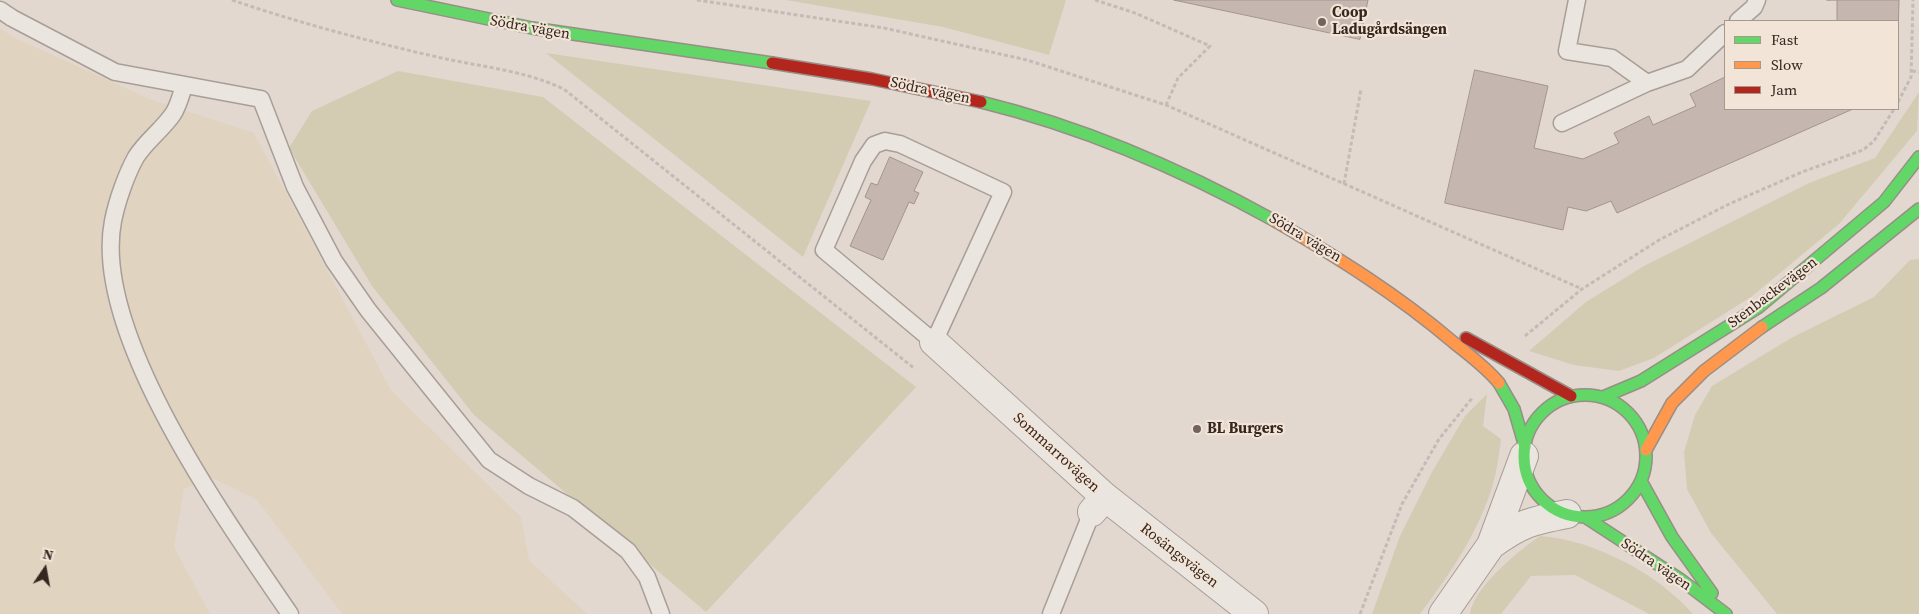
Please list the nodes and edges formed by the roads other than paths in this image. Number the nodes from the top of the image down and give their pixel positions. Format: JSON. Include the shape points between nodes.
{"nodes":[{"id":1,"x":397,"y":0,"type":"edge"},
{"id":2,"x":1576,"y":0,"type":"edge"},
{"id":3,"x":1757,"y":0,"type":"edge"},
{"id":4,"x":0,"y":10,"type":"edge"},
{"id":5,"x":1739,"y":20,"type":"edge"},
{"id":6,"x":1724,"y":34,"type":"edge"},
{"id":7,"x":1647,"y":84,"type":"junction"},
{"id":8,"x":184,"y":86,"type":"junction"},
{"id":9,"x":1562,"y":123,"type":"dead end"},
{"id":10,"x":1919,"y":157,"type":"edge"},
{"id":11,"x":1919,"y":209,"type":"edge"},
{"id":12,"x":1419,"y":312,"type":"junction"},
{"id":13,"x":934,"y":342,"type":"junction"},
{"id":14,"x":1571,"y":396,"type":"junction"},
{"id":15,"x":1603,"y":397,"type":"junction"},
{"id":16,"x":1646,"y":450,"type":"junction"},
{"id":17,"x":1524,"y":451,"type":"junction"},
{"id":18,"x":1641,"y":480,"type":"junction"},
{"id":19,"x":1099,"y":504,"type":"junction"},
{"id":20,"x":1576,"y":516,"type":"junction"},
{"id":21,"x":1491,"y":545,"type":"junction"},
{"id":22,"x":290,"y":614,"type":"edge"},
{"id":23,"x":661,"y":614,"type":"edge"},
{"id":24,"x":1051,"y":614,"type":"edge"},
{"id":25,"x":1254,"y":614,"type":"edge"},
{"id":26,"x":1443,"y":614,"type":"edge"},
{"id":27,"x":1726,"y":614,"type":"edge"}],
"edges":[{"from":1,"to":12,"type":"main road","name":"Södra vägen","via":[[560,34],[861,77],[1002,107],[1125,148],[1233,198],[1331,254]]},
{"from":2,"to":7,"type":"lane","via":[[1567,51],[1612,58]]},
{"from":3,"to":5,"type":"lane"},
{"from":4,"to":8,"type":"lane","via":[[115,72]]},
{"from":6,"to":7,"type":"lane","via":[[1687,69]]},
{"from":7,"to":9,"type":"lane"},
{"from":8,"to":22,"type":"lane","via":[[174,114],[136,157],[113,221],[110,260],[128,334],[176,438],[235,534]]},
{"from":8,"to":23,"type":"lane","via":[[261,99],[295,187],[334,261],[368,310],[489,460],[529,486],[573,508],[628,551],[647,577]]},
{"from":10,"to":15,"type":"main road","name":"Stenbackevägen","via":[[1884,202],[1759,307],[1640,381]]},
{"from":11,"to":16,"type":"main road","name":"Stenbackevägen","via":[[1821,288],[1704,371],[1672,403]]},
{"from":12,"to":14,"type":"main road","name":"Södra vägen"},
{"from":12,"to":17,"type":"main road","name":"Södra vägen","via":[[1499,384],[1512,403]]},
{"from":13,"to":13,"type":"lane","via":[[1003,192],[900,144],[885,141],[874,145],[863,161],[824,250]]},
{"from":13,"to":19,"type":"street","name":"Sommarrovägen"},
{"from":14,"to":15,"type":"main road"},
{"from":14,"to":17,"type":"main road","via":[[1557,401],[1539,416],[1528,434]]},
{"from":15,"to":16,"type":"main road","via":[[1631,415],[1642,432]]},
{"from":16,"to":18,"type":"main road"},
{"from":17,"to":20,"type":"main road","via":[[1526,471],[1534,489],[1552,507]]},
{"from":17,"to":21,"type":"street"},
{"from":18,"to":20,"type":"main road","via":[[1632,496],[1619,507],[1600,516]]},
{"from":18,"to":27,"type":"main road","name":"Södra vägen","via":[[1672,537]]},
{"from":19,"to":24,"type":"lane","name":"Sommarrovägen"},
{"from":19,"to":25,"type":"street","name":"Rosängsvägen"},
{"from":20,"to":21,"type":"street","via":[[1530,522],[1516,527]]},
{"from":20,"to":27,"type":"main road","name":"Södra vägen","via":[[1680,579]]},
{"from":21,"to":26,"type":"street"}]}
